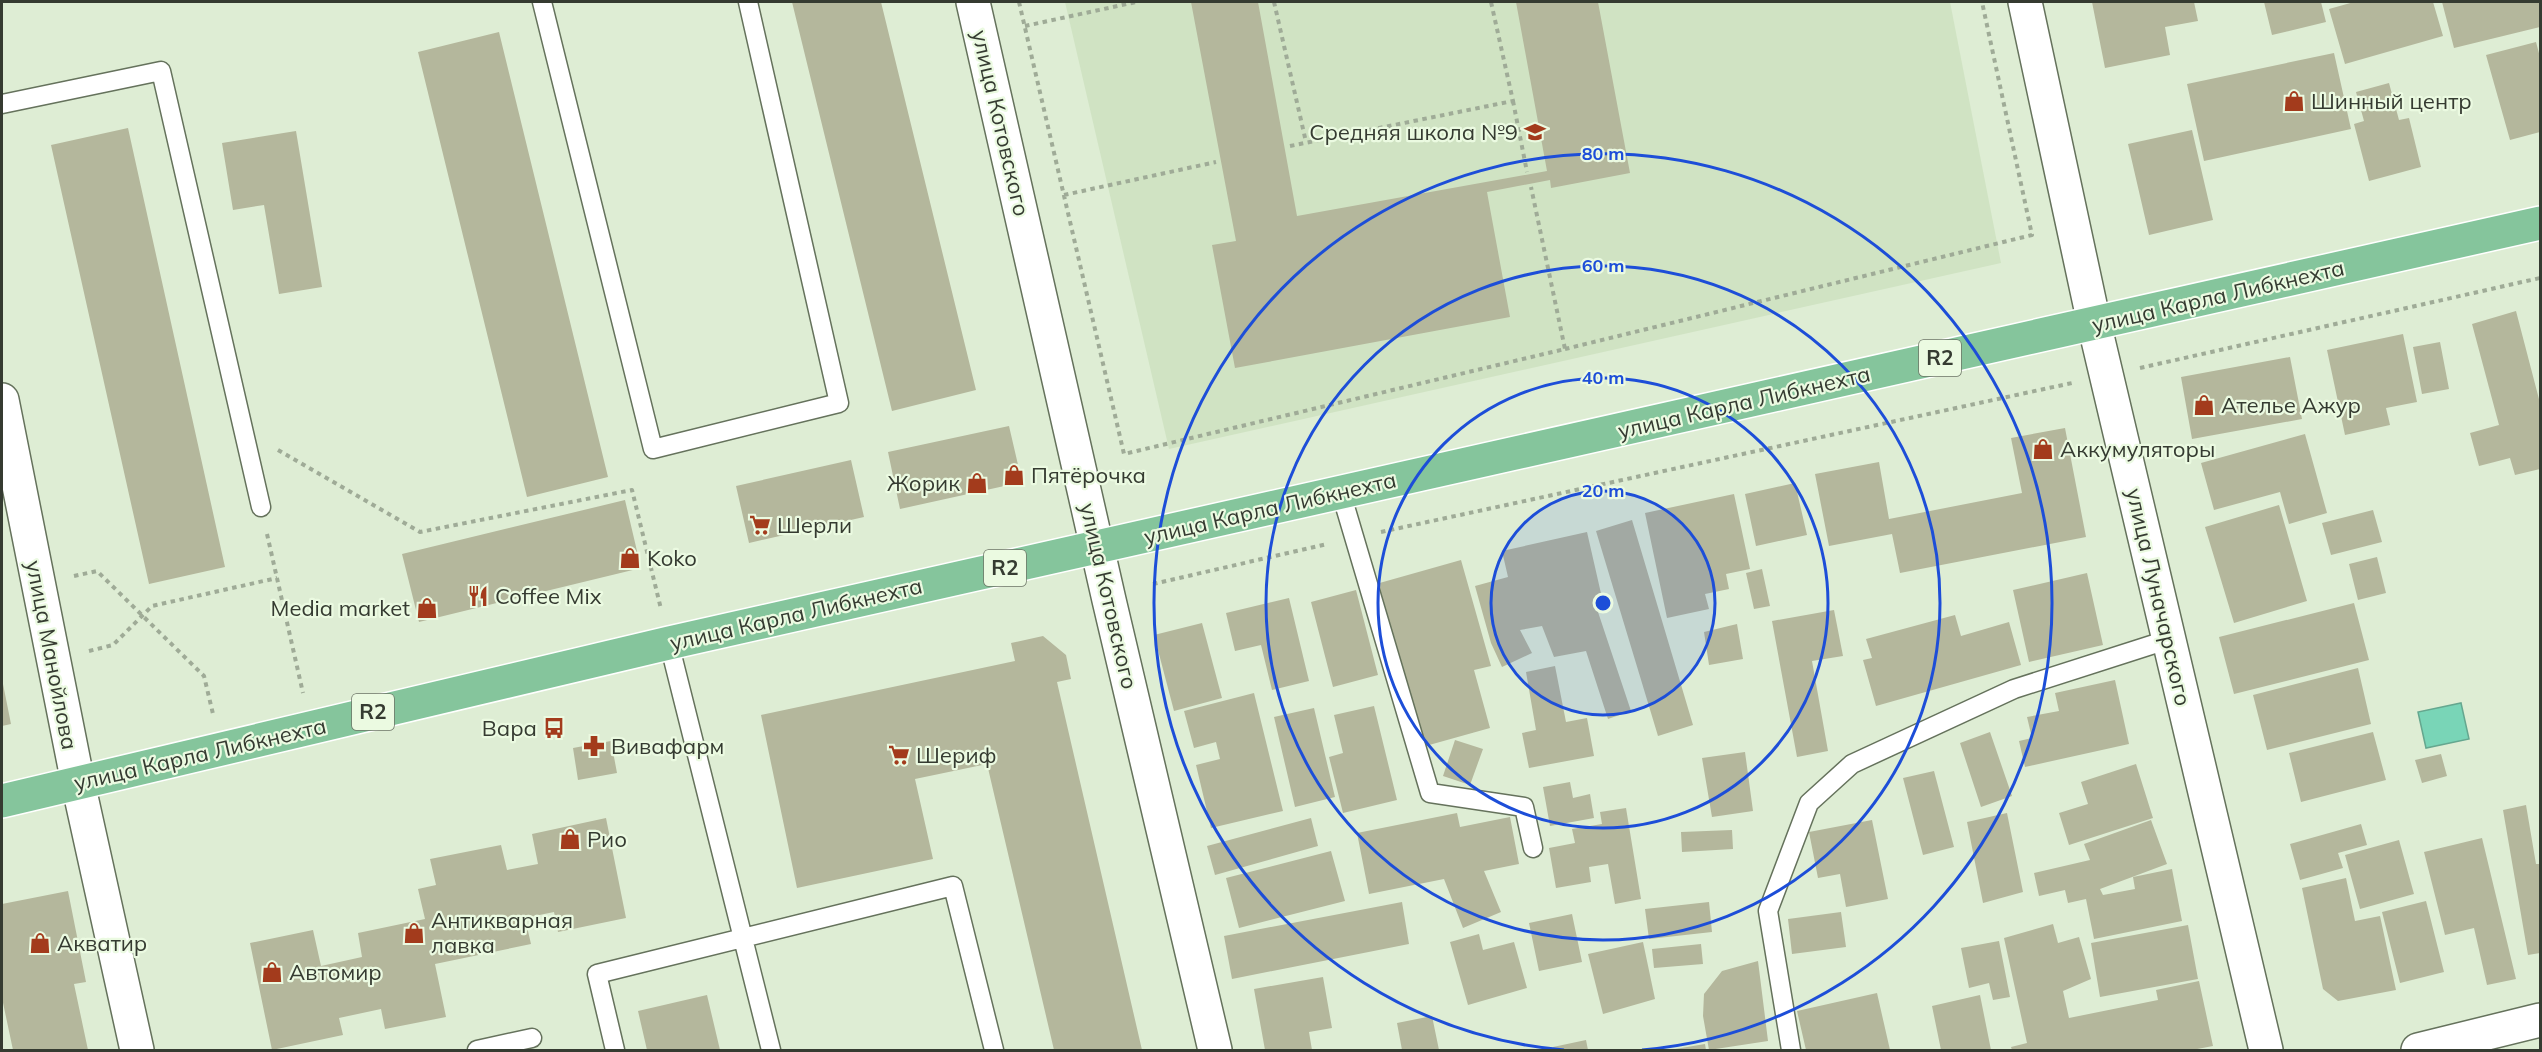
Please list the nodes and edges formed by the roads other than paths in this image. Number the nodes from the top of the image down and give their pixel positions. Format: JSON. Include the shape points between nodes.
{"nodes":[{"id":1,"x":542,"y":2,"type":"edge"},
{"id":2,"x":748,"y":2,"type":"edge"},
{"id":3,"x":973,"y":2,"type":"edge"},
{"id":4,"x":2025,"y":2,"type":"edge"},
{"id":5,"x":2,"y":104,"type":"edge"},
{"id":6,"x":2541,"y":224,"type":"edge"},
{"id":7,"x":2094,"y":323,"type":"junction"},
{"id":8,"x":2,"y":400,"type":"edge"},
{"id":9,"x":1341,"y":493,"type":"junction"},
{"id":10,"x":261,"y":507,"type":"road end"},
{"id":11,"x":1098,"y":547,"type":"junction"},
{"id":12,"x":2170,"y":639,"type":"junction"},
{"id":13,"x":669,"y":643,"type":"junction"},
{"id":14,"x":78,"y":783,"type":"junction"},
{"id":15,"x":2,"y":801,"type":"edge"},
{"id":16,"x":1533,"y":848,"type":"dead end"},
{"id":17,"x":744,"y":938,"type":"junction"},
{"id":18,"x":2541,"y":1020,"type":"edge"},
{"id":19,"x":532,"y":1038,"type":"dead end"},
{"id":20,"x":137,"y":1050,"type":"edge"},
{"id":21,"x":477,"y":1050,"type":"edge"},
{"id":22,"x":615,"y":1050,"type":"edge"},
{"id":23,"x":771,"y":1050,"type":"edge"},
{"id":24,"x":994,"y":1050,"type":"edge"},
{"id":25,"x":1215,"y":1050,"type":"edge"},
{"id":26,"x":1791,"y":1050,"type":"edge"},
{"id":27,"x":2266,"y":1050,"type":"edge"},
{"id":28,"x":2418,"y":1050,"type":"edge"}],
"edges":[{"from":1,"to":2,"type":"lane","via":[[653,449],[839,403]]},
{"from":3,"to":11,"type":"street","name":"улица Котовского"},
{"from":4,"to":7,"type":"street","name":"улица Луначарского"},
{"from":5,"to":10,"type":"lane","via":[[161,71]]},
{"from":6,"to":7,"type":"main road","name":"улица Карла Либкнехта","number":"R2"},
{"from":7,"to":9,"type":"main road","name":"улица Карла Либкнехта","number":"R2"},
{"from":7,"to":12,"type":"street","name":"улица Луначарского"},
{"from":8,"to":14,"type":"street","name":"улица Манойлова"},
{"from":9,"to":11,"type":"main road","name":"улица Карла Либкнехта","number":"R2"},
{"from":9,"to":16,"type":"lane","via":[[1430,793],[1524,807]]},
{"from":11,"to":13,"type":"main road","name":"улица Карла Либкнехта","number":"R2"},
{"from":11,"to":25,"type":"street","name":"улица Котовского"},
{"from":12,"to":26,"type":"lane","via":[[2014,689],[1852,764],[1809,803],[1768,911]]},
{"from":12,"to":27,"type":"street","name":"улица Луначарского"},
{"from":13,"to":14,"type":"main road","name":"улица Карла Либкнехта","number":"R2"},
{"from":13,"to":17,"type":"lane"},
{"from":14,"to":15,"type":"main road","name":"улица Карла Либкнехта","number":"R2"},
{"from":14,"to":20,"type":"street","name":"улица Манойлова"},
{"from":17,"to":22,"type":"lane","via":[[597,974]]},
{"from":17,"to":23,"type":"lane"},
{"from":17,"to":24,"type":"lane","via":[[953,886]]},
{"from":18,"to":28,"type":"street"},
{"from":19,"to":21,"type":"lane"}]}
